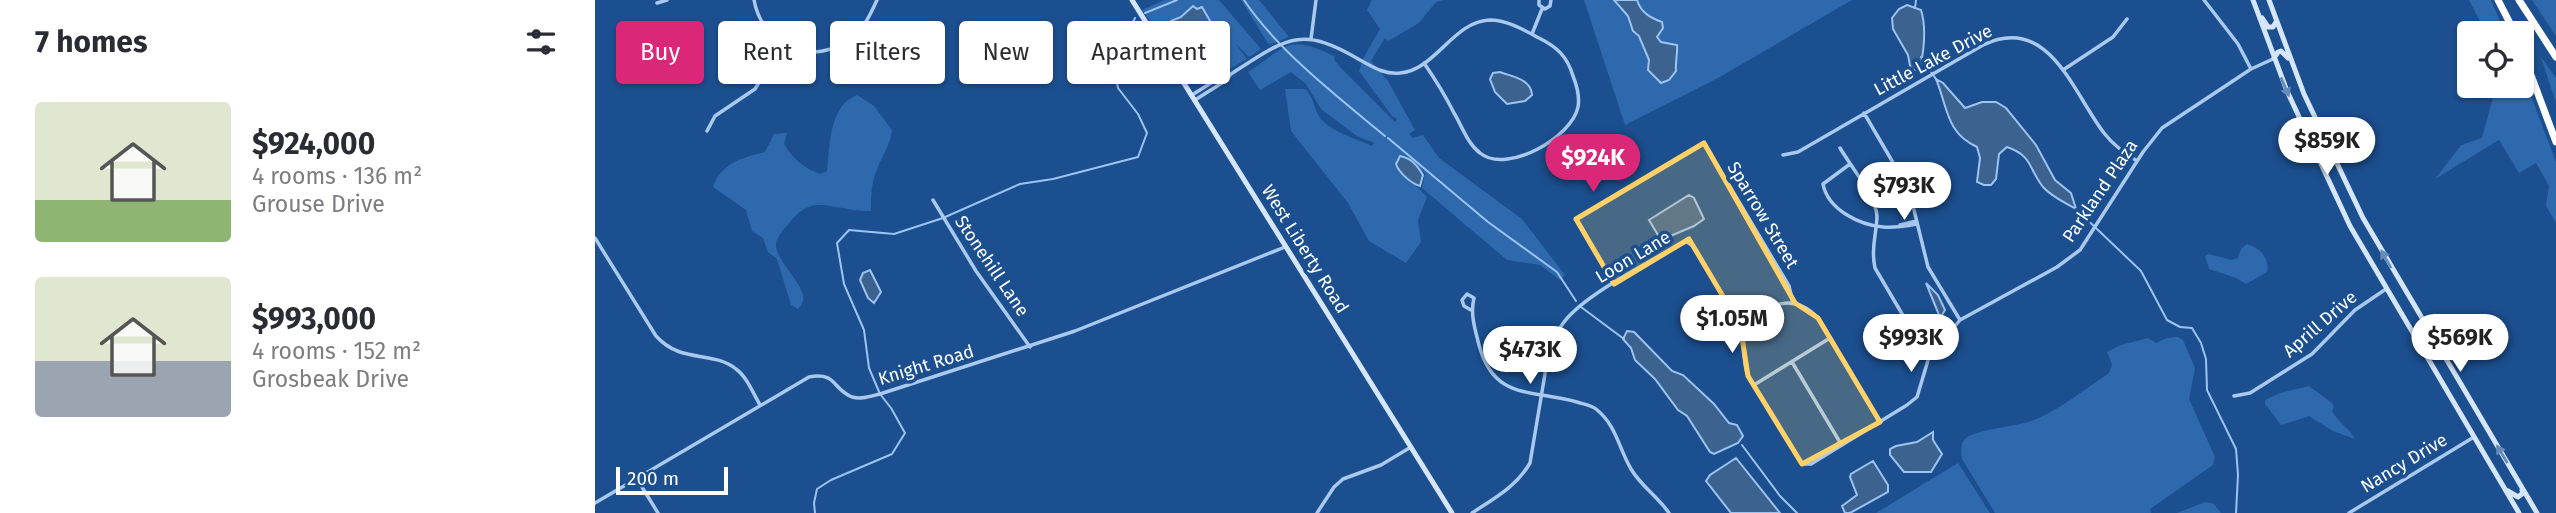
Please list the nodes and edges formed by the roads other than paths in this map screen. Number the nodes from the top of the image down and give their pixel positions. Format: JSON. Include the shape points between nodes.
{"nodes":[{"id":1,"x":667,"y":0,"type":"edge"},
{"id":2,"x":754,"y":0,"type":"edge"},
{"id":3,"x":877,"y":0,"type":"edge"},
{"id":4,"x":1132,"y":0,"type":"edge"},
{"id":5,"x":1316,"y":0,"type":"edge"},
{"id":6,"x":1539,"y":0,"type":"edge"},
{"id":7,"x":1551,"y":0,"type":"edge"},
{"id":8,"x":2204,"y":0,"type":"edge"},
{"id":9,"x":2269,"y":0,"type":"edge"},
{"id":10,"x":2498,"y":0,"type":"edge"},
{"id":11,"x":2519,"y":0,"type":"edge"},
{"id":12,"x":657,"y":3,"type":"dead end"},
{"id":13,"x":2254,"y":3,"type":"edge"},
{"id":14,"x":1542,"y":9,"type":"junction"},
{"id":15,"x":2127,"y":19,"type":"dead end"},
{"id":16,"x":761,"y":21,"type":"edge"},
{"id":17,"x":2277,"y":21,"type":"junction"},
{"id":18,"x":2509,"y":21,"type":"edge"},
{"id":19,"x":1532,"y":34,"type":"junction"},
{"id":20,"x":1311,"y":39,"type":"junction"},
{"id":21,"x":816,"y":51,"type":"edge"},
{"id":22,"x":2556,"y":57,"type":"edge"},
{"id":23,"x":2273,"y":59,"type":"junction"},
{"id":24,"x":1424,"y":62,"type":"junction"},
{"id":25,"x":2294,"y":67,"type":"junction"},
{"id":26,"x":2251,"y":69,"type":"junction"},
{"id":27,"x":2063,"y":70,"type":"junction"},
{"id":28,"x":2534,"y":83,"type":"edge"},
{"id":29,"x":758,"y":84,"type":"edge"},
{"id":30,"x":1193,"y":97,"type":"junction"},
{"id":31,"x":1864,"y":113,"type":"junction"},
{"id":32,"x":707,"y":131,"type":"dead end"},
{"id":33,"x":2556,"y":142,"type":"edge"},
{"id":34,"x":1840,"y":148,"type":"dead end"},
{"id":35,"x":1783,"y":155,"type":"dead end"},
{"id":36,"x":2316,"y":156,"type":"junction"},
{"id":37,"x":2333,"y":158,"type":"junction"},
{"id":38,"x":2137,"y":160,"type":"junction"},
{"id":39,"x":1850,"y":164,"type":"junction"},
{"id":40,"x":933,"y":200,"type":"dead end"},
{"id":41,"x":2342,"y":210,"type":"junction"},
{"id":42,"x":2363,"y":218,"type":"junction"},
{"id":43,"x":1916,"y":222,"type":"junction"},
{"id":44,"x":1876,"y":225,"type":"junction"},
{"id":45,"x":595,"y":238,"type":"edge"},
{"id":46,"x":1287,"y":246,"type":"junction"},
{"id":47,"x":1613,"y":284,"type":"junction"},
{"id":48,"x":2386,"y":289,"type":"junction"},
{"id":49,"x":1793,"y":303,"type":"junction"},
{"id":50,"x":1471,"y":310,"type":"junction"},
{"id":51,"x":1960,"y":320,"type":"junction"},
{"id":52,"x":1740,"y":325,"type":"junction"},
{"id":53,"x":1830,"y":338,"type":"junction"},
{"id":54,"x":1030,"y":347,"type":"junction"},
{"id":55,"x":1935,"y":349,"type":"junction"},
{"id":56,"x":2428,"y":358,"type":"junction"},
{"id":57,"x":1792,"y":362,"type":"junction"},
{"id":58,"x":2447,"y":363,"type":"junction"},
{"id":59,"x":1754,"y":385,"type":"junction"},
{"id":60,"x":2447,"y":390,"type":"junction"},
{"id":61,"x":2234,"y":396,"type":"dead end"},
{"id":62,"x":1541,"y":397,"type":"junction"},
{"id":63,"x":2468,"y":397,"type":"junction"},
{"id":64,"x":760,"y":405,"type":"junction"},
{"id":65,"x":1881,"y":422,"type":"junction"},
{"id":66,"x":2474,"y":437,"type":"junction"},
{"id":67,"x":1842,"y":445,"type":"junction"},
{"id":68,"x":1411,"y":447,"type":"junction"},
{"id":69,"x":1811,"y":464,"type":"joint"},
{"id":70,"x":637,"y":479,"type":"junction"},
{"id":71,"x":2501,"y":483,"type":"junction"},
{"id":72,"x":2522,"y":489,"type":"junction"},
{"id":73,"x":595,"y":503,"type":"edge"},
{"id":74,"x":658,"y":513,"type":"edge"},
{"id":75,"x":1317,"y":513,"type":"edge"},
{"id":76,"x":1453,"y":513,"type":"edge"},
{"id":77,"x":1472,"y":513,"type":"edge"},
{"id":78,"x":1669,"y":513,"type":"edge"},
{"id":79,"x":2349,"y":513,"type":"edge"},
{"id":80,"x":2519,"y":513,"type":"edge"},
{"id":81,"x":2537,"y":513,"type":"edge"}],
"edges":[{"from":1,"to":12,"type":"street"},
{"from":2,"to":16,"type":"street"},
{"from":3,"to":21,"type":"street","via":[[853,37]]},
{"from":4,"to":30,"type":"main road","name":"West Liberty Road"},
{"from":5,"to":20,"type":"street"},
{"from":6,"to":14,"type":"street"},
{"from":7,"to":14,"type":"street","via":[[1549,8]]},
{"from":8,"to":26,"type":"street"},
{"from":9,"to":17,"type":"main road"},
{"from":10,"to":18,"type":"highway"},
{"from":11,"to":22,"type":"highway"},
{"from":13,"to":17,"type":"main road","via":[[2268,27]]},
{"from":13,"to":23,"type":"main road"},
{"from":14,"to":19,"type":"street"},
{"from":15,"to":27,"type":"street","via":[[2113,37]]},
{"from":17,"to":25,"type":"main road"},
{"from":19,"to":24,"type":"street","via":[[1500,21],[1483,21]]},
{"from":19,"to":24,"type":"street","via":[[1552,44],[1566,59],[1579,106],[1561,133],[1508,161],[1488,158],[1473,146]]},
{"from":20,"to":24,"type":"street","via":[[1336,46],[1383,72],[1403,73]]},
{"from":20,"to":30,"type":"street","via":[[1290,41],[1267,51]]},
{"from":23,"to":25,"type":"main road","via":[[2281,51]]},
{"from":23,"to":26,"type":"street","name":"Parkland Plaza"},
{"from":23,"to":36,"type":"main road","one_way":true},
{"from":25,"to":37,"type":"main road"},
{"from":26,"to":38,"type":"street","name":"Parkland Plaza","via":[[2169,123]]},
{"from":27,"to":31,"type":"street","name":"Little Lake Drive","via":[[2036,44],[2004,37]]},
{"from":27,"to":38,"type":"street","name":"Little Lake Drive","via":[[2104,134]]},
{"from":28,"to":33,"type":"highway"},
{"from":29,"to":32,"type":"street","via":[[715,117]]},
{"from":30,"to":46,"type":"main road","name":"West Liberty Road"},
{"from":31,"to":35,"type":"street","name":"Little Lake Drive","via":[[1797,152]]},
{"from":31,"to":43,"type":"street","via":[[1902,178]]},
{"from":34,"to":39,"type":"street"},
{"from":36,"to":37,"type":"main road","via":[[2325,164]]},
{"from":36,"to":41,"type":"main road"},
{"from":37,"to":42,"type":"main road"},
{"from":38,"to":51,"type":"street","name":"Parkland Plaza","via":[[2080,250],[2063,264]]},
{"from":39,"to":44,"type":"street","via":[[1874,204]]},
{"from":39,"to":44,"type":"street","via":[[1823,184],[1842,211]]},
{"from":40,"to":54,"type":"street","name":"Stonehill Lane"},
{"from":41,"to":42,"type":"main road","via":[[2344,201],[2350,200]]},
{"from":41,"to":48,"type":"main road"},
{"from":58,"to":42,"type":"main road","one_way":true},
{"from":43,"to":44,"type":"street"},
{"from":43,"to":51,"type":"street","via":[[1931,274]]},
{"from":44,"to":55,"type":"street","via":[[1875,268],[1918,341]]},
{"from":45,"to":64,"type":"street","via":[[664,345],[734,367]]},
{"from":46,"to":54,"type":"street","name":"Knight Road"},
{"from":46,"to":68,"type":"main road","name":"West Liberty Road"},
{"from":47,"to":49,"type":"street","name":"Sparrow Street","via":[[1576,219],[1704,143],[1791,290]]},
{"from":47,"to":52,"type":"street","name":"Loon Lane","via":[[1687,242]]},
{"from":47,"to":62,"type":"street","name":"Loon Lane","via":[[1579,306],[1563,323],[1550,349]]},
{"from":48,"to":56,"type":"main road"},
{"from":48,"to":61,"type":"street","name":"Aprill Drive","via":[[2355,310],[2312,354],[2250,393]]},
{"from":49,"to":52,"type":"street","via":[[1772,306]]},
{"from":49,"to":53,"type":"street","via":[[1814,314]]},
{"from":50,"to":50,"type":"street","via":[[1474,298],[1467,294],[1462,300]]},
{"from":50,"to":62,"type":"street","via":[[1485,364],[1497,380],[1515,391]]},
{"from":51,"to":55,"type":"street","name":"Parkland Plaza"},
{"from":52,"to":59,"type":"street","name":"Loon Lane","via":[[1744,367]]},
{"from":53,"to":57,"type":"street"},
{"from":53,"to":65,"type":"street"},
{"from":54,"to":64,"type":"street","name":"Knight Road","via":[[864,398],[851,396],[832,378],[809,377]]},
{"from":55,"to":65,"type":"street","name":"Parkland Plaza","via":[[1917,397]]},
{"from":56,"to":58,"type":"main road","via":[[2440,370],[2446,369]]},
{"from":56,"to":60,"type":"main road"},
{"from":57,"to":59,"type":"street"},
{"from":57,"to":67,"type":"street"},
{"from":58,"to":63,"type":"main road"},
{"from":59,"to":69,"type":"street","name":"Loon Lane","via":[[1802,464]]},
{"from":60,"to":63,"type":"main road","via":[[2456,386]]},
{"from":60,"to":66,"type":"main road"},
{"from":62,"to":77,"type":"street","name":"Loon Lane","via":[[1530,463],[1508,490]]},
{"from":62,"to":78,"type":"street","via":[[1594,407],[1611,423],[1638,479]]},
{"from":72,"to":63,"type":"main road","one_way":true},
{"from":64,"to":70,"type":"street","name":"Knight Road"},
{"from":65,"to":67,"type":"street","name":"Parkland Plaza"},
{"from":66,"to":71,"type":"main road"},
{"from":66,"to":79,"type":"street","name":"Nancy Drive"},
{"from":67,"to":69,"type":"street","name":"Parkland Plaza"},
{"from":68,"to":75,"type":"street","via":[[1381,465],[1343,479]]},
{"from":68,"to":76,"type":"main road","name":"West Liberty Road"},
{"from":70,"to":73,"type":"street","name":"Knight Road"},
{"from":70,"to":74,"type":"street"},
{"from":71,"to":72,"type":"main road","via":[[2516,497],[2523,494]]},
{"from":71,"to":80,"type":"main road"},
{"from":72,"to":81,"type":"main road"}]}
